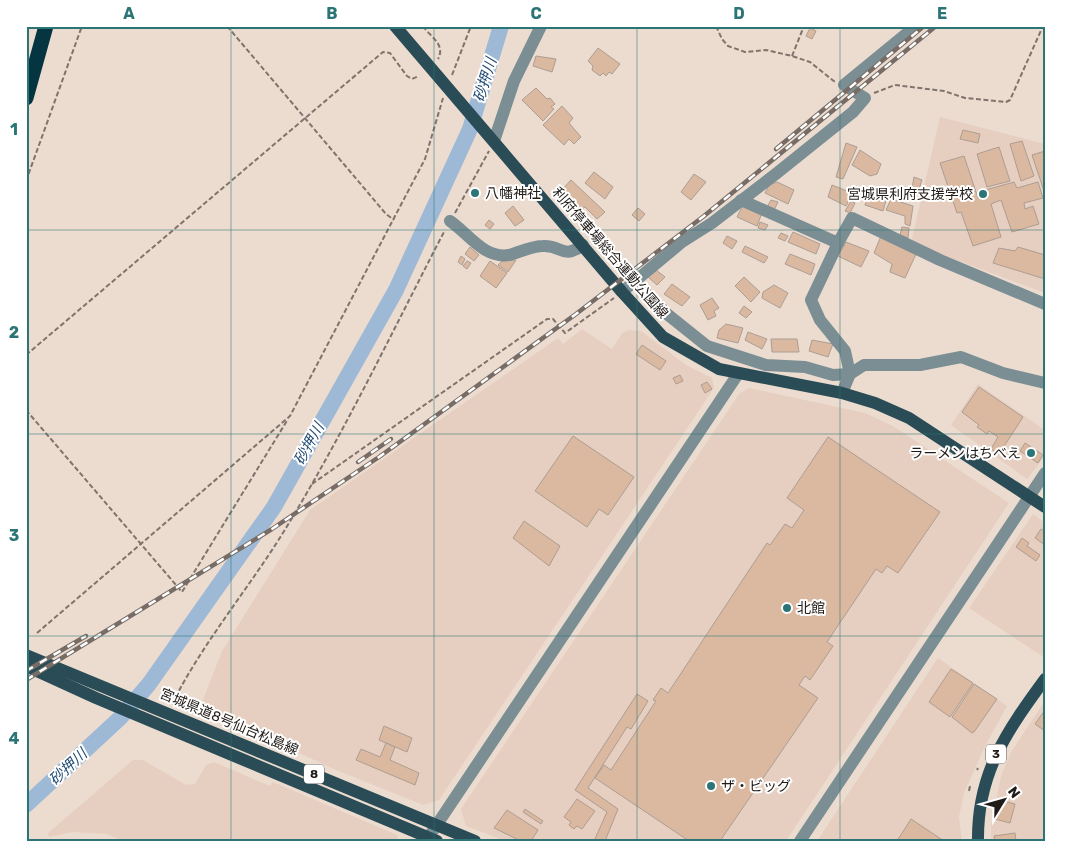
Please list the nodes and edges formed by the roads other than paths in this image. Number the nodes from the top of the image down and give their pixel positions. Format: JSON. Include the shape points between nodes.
{"nodes":[{"id":1,"x":46,"y":26,"type":"edge"},
{"id":2,"x":395,"y":26,"type":"edge"},
{"id":3,"x":541,"y":26,"type":"edge"},
{"id":4,"x":916,"y":26,"type":"edge"},
{"id":5,"x":26,"y":98,"type":"edge"},
{"id":6,"x":490,"y":137,"type":"junction"},
{"id":7,"x":741,"y":200,"type":"junction"},
{"id":8,"x":450,"y":221,"type":"road end"},
{"id":9,"x":838,"y":244,"type":"junction"},
{"id":10,"x":582,"y":245,"type":"junction"},
{"id":11,"x":634,"y":282,"type":"junction"},
{"id":12,"x":622,"y":292,"type":"junction"},
{"id":13,"x":1045,"y":304,"type":"edge"},
{"id":14,"x":738,"y":374,"type":"junction"},
{"id":15,"x":850,"y":374,"type":"junction"},
{"id":16,"x":1045,"y":383,"type":"edge"},
{"id":17,"x":842,"y":393,"type":"junction"},
{"id":18,"x":1045,"y":473,"type":"edge"},
{"id":19,"x":1029,"y":496,"type":"junction"},
{"id":20,"x":1045,"y":507,"type":"edge"},
{"id":21,"x":26,"y":656,"type":"edge"},
{"id":22,"x":26,"y":666,"type":"edge"},
{"id":23,"x":1045,"y":679,"type":"edge"},
{"id":24,"x":101,"y":693,"type":"junction"},
{"id":25,"x":437,"y":825,"type":"junction"},
{"id":26,"x":431,"y":840,"type":"edge"},
{"id":27,"x":475,"y":841,"type":"edge"},
{"id":28,"x":800,"y":841,"type":"edge"},
{"id":29,"x":978,"y":841,"type":"edge"}],
"edges":[{"from":1,"to":5,"type":"highway"},
{"from":2,"to":6,"type":"main road","name":"利府停車場総合運動公園線"},
{"from":3,"to":6,"type":"street"},
{"from":4,"to":7,"type":"street","via":[[844,85],[865,98],[853,112]]},
{"from":6,"to":10,"type":"main road","name":"利府停車場総合運動公園線"},
{"from":7,"to":9,"type":"street"},
{"from":7,"to":11,"type":"street","via":[[682,242]]},
{"from":8,"to":10,"type":"street","via":[[485,250],[502,256],[544,246],[572,253]]},
{"from":9,"to":13,"type":"street","via":[[852,218],[940,260]]},
{"from":9,"to":15,"type":"street","via":[[811,300],[820,320],[845,351]]},
{"from":10,"to":12,"type":"main road","name":"利府停車場総合運動公園線"},
{"from":11,"to":12,"type":"street"},
{"from":11,"to":15,"type":"street","via":[[707,346],[766,364],[805,366],[832,375]]},
{"from":12,"to":14,"type":"main road","name":"利府停車場総合運動公園線","via":[[676,346],[719,369]]},
{"from":14,"to":17,"type":"main road","name":"利府停車場総合運動公園線"},
{"from":14,"to":25,"type":"street"},
{"from":15,"to":16,"type":"street","via":[[864,365],[920,365],[961,357],[1003,373]]},
{"from":15,"to":17,"type":"street"},
{"from":17,"to":19,"type":"main road","name":"利府停車場総合運動公園線","via":[[876,403],[909,418]]},
{"from":18,"to":19,"type":"street"},
{"from":19,"to":20,"type":"main road","name":"利府停車場総合運動公園線"},
{"from":19,"to":28,"type":"street"},
{"from":21,"to":24,"type":"main road","name":"宮城県道8号仙台松島線","number":"8"},
{"from":22,"to":24,"type":"main road","name":"宮城県道8号仙台松島線","number":"8"},
{"from":23,"to":29,"type":"main road","number":"3","via":[[1006,735],[991,764],[981,792]]},
{"from":24,"to":25,"type":"main road","name":"宮城県道8号仙台松島線","number":"8","via":[[167,712]]},
{"from":24,"to":26,"type":"main road","name":"宮城県道8号仙台松島線","number":"8","via":[[143,718]]},
{"from":25,"to":26,"type":"street"},
{"from":25,"to":27,"type":"main road","name":"宮城県道8号仙台松島線","number":"8"}]}
